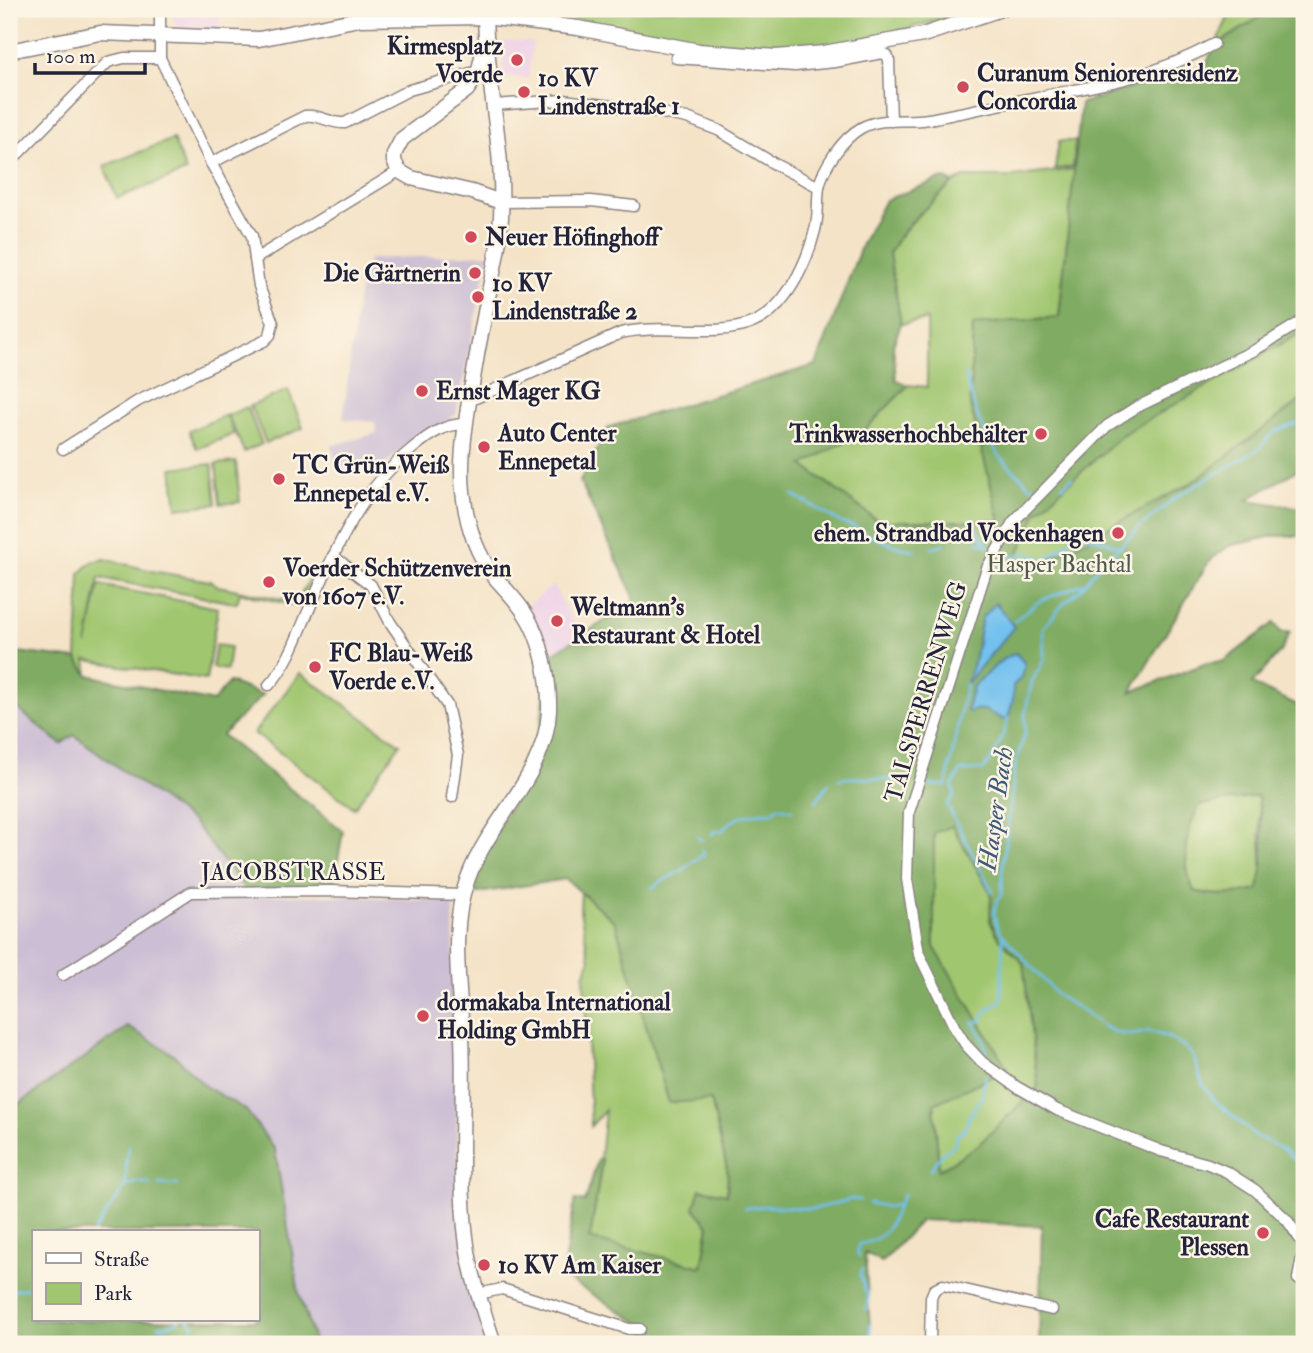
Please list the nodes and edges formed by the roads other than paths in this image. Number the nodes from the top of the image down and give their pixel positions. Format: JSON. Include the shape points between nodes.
{"nodes":[{"id":1,"x":554,"y":9,"type":"edge"},
{"id":2,"x":1001,"y":9,"type":"edge"},
{"id":3,"x":164,"y":11,"type":"edge"},
{"id":4,"x":485,"y":13,"type":"edge"},
{"id":5,"x":358,"y":14,"type":"edge"},
{"id":6,"x":542,"y":23,"type":"junction"},
{"id":7,"x":160,"y":35,"type":"junction"},
{"id":8,"x":1214,"y":44,"type":"dead end"},
{"id":9,"x":9,"y":51,"type":"edge"},
{"id":10,"x":160,"y":58,"type":"junction"},
{"id":11,"x":676,"y":58,"type":"dead end"},
{"id":12,"x":485,"y":76,"type":"junction"},
{"id":13,"x":494,"y":105,"type":"junction"},
{"id":14,"x":891,"y":121,"type":"junction"},
{"id":15,"x":9,"y":163,"type":"edge"},
{"id":16,"x":211,"y":163,"type":"junction"},
{"id":17,"x":399,"y":171,"type":"junction"},
{"id":18,"x":500,"y":184,"type":"junction"},
{"id":19,"x":819,"y":187,"type":"junction"},
{"id":20,"x":472,"y":192,"type":"junction"},
{"id":21,"x":501,"y":202,"type":"junction"},
{"id":22,"x":634,"y":206,"type":"dead end"},
{"id":23,"x":255,"y":259,"type":"junction"},
{"id":24,"x":1304,"y":320,"type":"edge"},
{"id":25,"x":469,"y":401,"type":"junction"},
{"id":26,"x":465,"y":424,"type":"junction"},
{"id":27,"x":63,"y":449,"type":"dead end"},
{"id":28,"x":333,"y":556,"type":"junction"},
{"id":29,"x":269,"y":685,"type":"dead end"},
{"id":30,"x":452,"y":797,"type":"dead end"},
{"id":31,"x":463,"y":895,"type":"junction"},
{"id":32,"x":63,"y":975,"type":"dead end"},
{"id":33,"x":1298,"y":1279,"type":"dead end"},
{"id":34,"x":478,"y":1294,"type":"junction"},
{"id":35,"x":1052,"y":1310,"type":"dead end"},
{"id":36,"x":640,"y":1329,"type":"dead end"},
{"id":37,"x":494,"y":1344,"type":"edge"},
{"id":38,"x":930,"y":1344,"type":"edge"}],
"edges":[{"from":1,"to":6,"type":"street"},
{"from":2,"to":6,"type":"main road","via":[[923,35],[776,57],[699,51]]},
{"from":3,"to":7,"type":"street"},
{"from":4,"to":5,"type":"main road"},
{"from":4,"to":6,"type":"main road"},
{"from":4,"to":12,"type":"main road"},
{"from":5,"to":7,"type":"main road","via":[[259,39]]},
{"from":7,"to":9,"type":"main road","via":[[100,33]]},
{"from":7,"to":10,"type":"street"},
{"from":8,"to":14,"type":"street","via":[[1159,71],[1097,88],[916,122]]},
{"from":10,"to":15,"type":"street","via":[[108,62]]},
{"from":10,"to":16,"type":"street"},
{"from":11,"to":14,"type":"street","via":[[796,66],[882,53],[889,60]]},
{"from":12,"to":13,"type":"main road"},
{"from":12,"to":16,"type":"street","via":[[471,73],[409,90],[345,122],[305,116]]},
{"from":12,"to":17,"type":"main road","via":[[402,139],[394,154]]},
{"from":13,"to":18,"type":"main road"},
{"from":13,"to":19,"type":"street","via":[[564,100],[687,118],[719,130]]},
{"from":14,"to":19,"type":"street","via":[[874,122],[855,133],[833,159]]},
{"from":16,"to":23,"type":"street","via":[[252,236]]},
{"from":17,"to":20,"type":"main road"},
{"from":17,"to":23,"type":"street"},
{"from":18,"to":20,"type":"main road","via":[[492,192]]},
{"from":18,"to":21,"type":"main road"},
{"from":19,"to":25,"type":"street","via":[[812,242],[783,298],[763,318],[728,328],[621,333]]},
{"from":20,"to":21,"type":"main road"},
{"from":21,"to":22,"type":"street","via":[[591,201]]},
{"from":21,"to":25,"type":"main road","via":[[499,240]]},
{"from":23,"to":27,"type":"street","via":[[273,323],[267,338],[138,401]]},
{"from":24,"to":33,"type":"street","name":"TALSPERRENWEG","via":[[1107,426],[1013,522],[988,568],[909,813],[907,879],[919,954],[955,1028],[982,1062],[1057,1110],[1161,1151],[1208,1164],[1255,1190],[1287,1220],[1302,1242]]},
{"from":25,"to":26,"type":"main road"},
{"from":26,"to":28,"type":"street","via":[[450,424],[428,436],[391,466],[355,514]]},
{"from":26,"to":31,"type":"main road","via":[[464,500],[473,538],[486,565],[531,623],[549,704],[545,736],[533,766],[478,855]]},
{"from":28,"to":29,"type":"street","via":[[298,637]]},
{"from":28,"to":30,"type":"street","via":[[371,586],[447,705],[458,755]]},
{"from":31,"to":32,"type":"street","name":"JACOBSTRASSE","via":[[191,892]]},
{"from":31,"to":34,"type":"main road","via":[[457,944],[464,1214]]},
{"from":34,"to":36,"type":"street","via":[[502,1289]]},
{"from":34,"to":37,"type":"main road"},
{"from":35,"to":38,"type":"street","via":[[940,1285],[930,1302]]}]}
